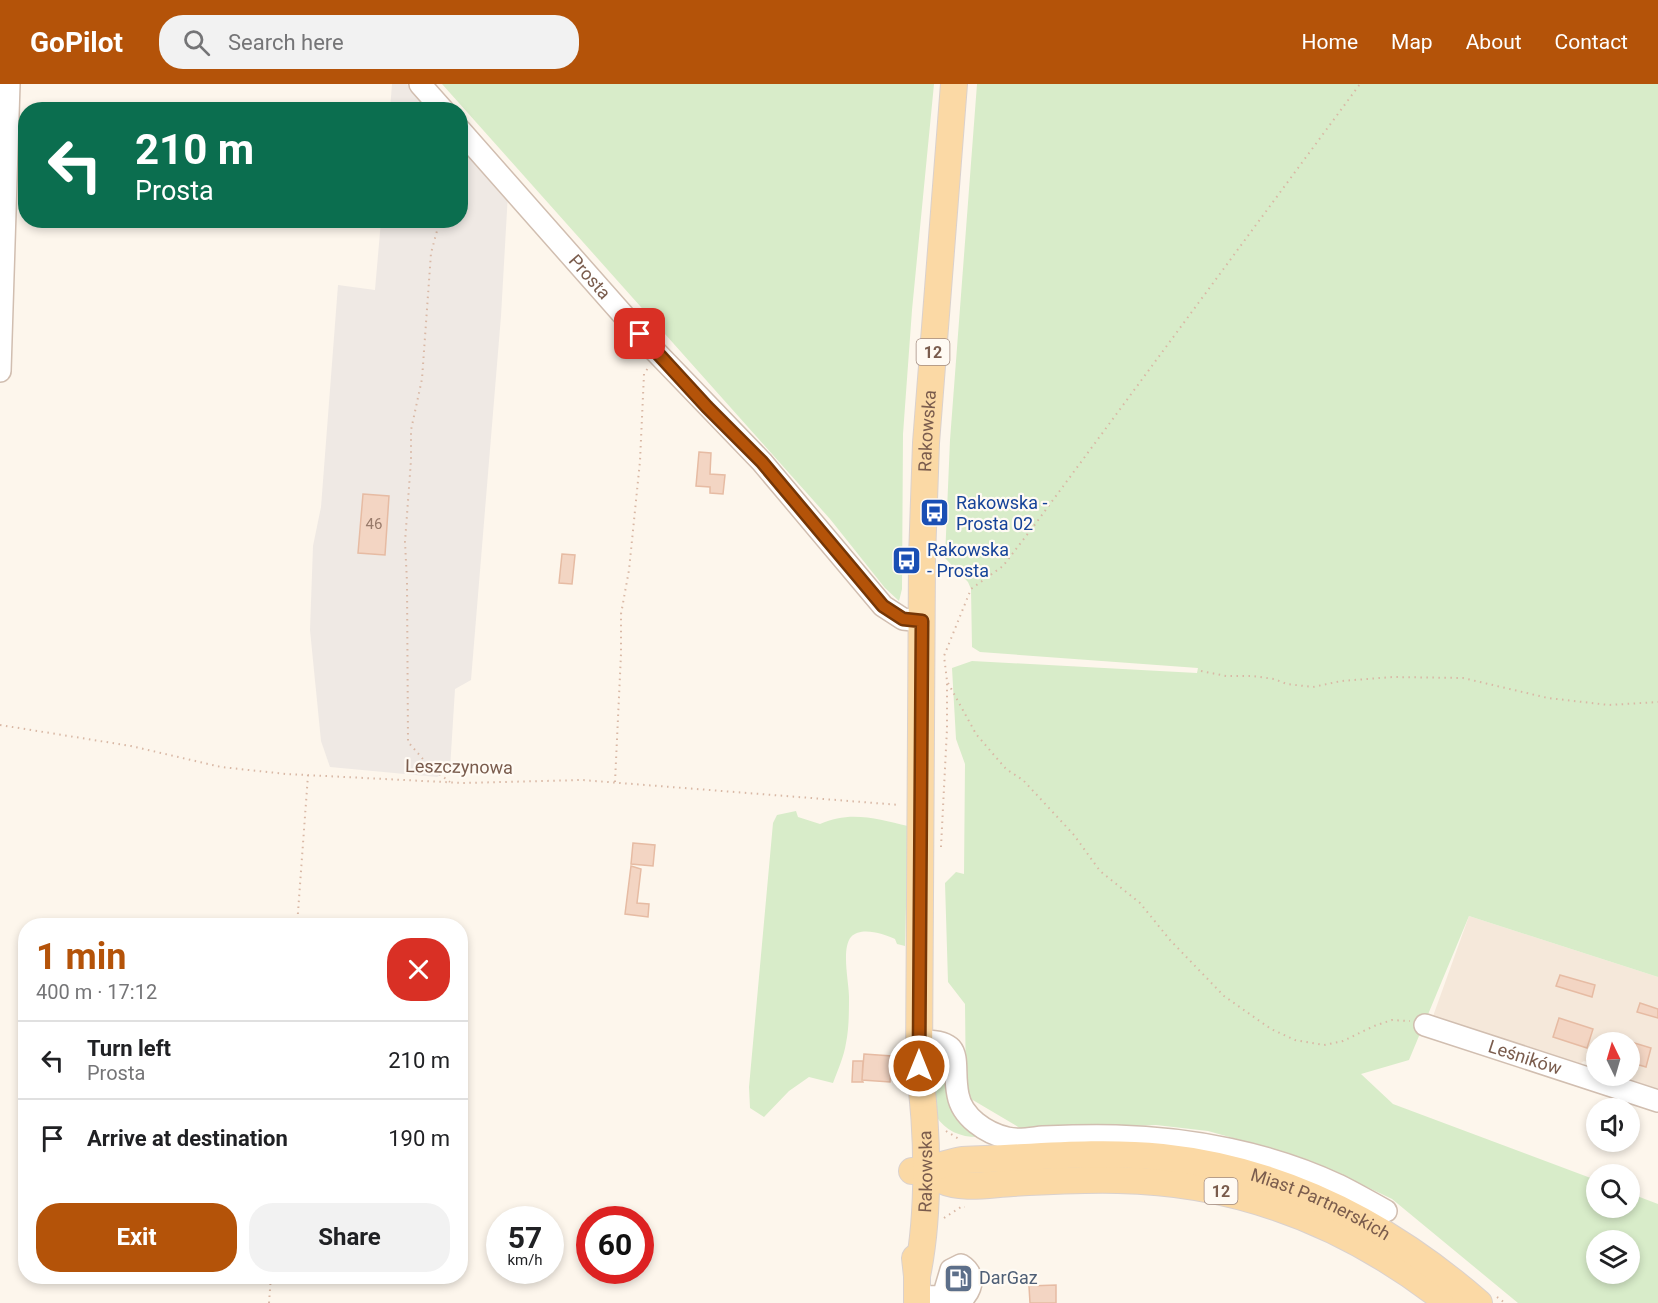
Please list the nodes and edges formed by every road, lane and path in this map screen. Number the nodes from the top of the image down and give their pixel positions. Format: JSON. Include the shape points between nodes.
{"nodes":[{"id":1,"x":9,"y":84,"type":"edge"},
{"id":2,"x":420,"y":84,"type":"edge"},
{"id":3,"x":954,"y":84,"type":"edge"},
{"id":4,"x":1360,"y":84,"type":"edge"},
{"id":5,"x":435,"y":102,"type":"edge"},
{"id":6,"x":468,"y":139,"type":"edge"},
{"id":7,"x":438,"y":228,"type":"edge"},
{"id":8,"x":656,"y":352,"type":"junction"},
{"id":9,"x":0,"y":371,"type":"edge"},
{"id":10,"x":922,"y":621,"type":"junction"},
{"id":11,"x":1201,"y":671,"type":"dead end"},
{"id":12,"x":1658,"y":702,"type":"edge"},
{"id":13,"x":0,"y":725,"type":"edge"},
{"id":14,"x":308,"y":775,"type":"junction"},
{"id":15,"x":450,"y":782,"type":"junction"},
{"id":16,"x":615,"y":782,"type":"junction"},
{"id":17,"x":920,"y":807,"type":"junction"},
{"id":18,"x":298,"y":918,"type":"edge"},
{"id":19,"x":1425,"y":1025,"type":"joint"},
{"id":20,"x":919,"y":1041,"type":"junction"},
{"id":21,"x":919,"y":1066,"type":"junction"},
{"id":22,"x":1658,"y":1101,"type":"edge"},
{"id":23,"x":926,"y":1133,"type":"junction"},
{"id":24,"x":962,"y":1160,"type":"junction"},
{"id":25,"x":919,"y":1171,"type":"junction"},
{"id":26,"x":967,"y":1185,"type":"junction"},
{"id":27,"x":1386,"y":1211,"type":"dead end"},
{"id":28,"x":924,"y":1214,"type":"junction"},
{"id":29,"x":961,"y":1265,"type":"dead end"},
{"id":30,"x":270,"y":1284,"type":"edge"},
{"id":31,"x":917,"y":1292,"type":"edge"},
{"id":32,"x":269,"y":1303,"type":"edge"},
{"id":33,"x":1448,"y":1303,"type":"edge"},
{"id":34,"x":1479,"y":1303,"type":"edge"}],
"edges":[{"from":1,"to":9,"type":"street"},
{"from":2,"to":5,"type":"street"},
{"from":3,"to":10,"type":"main road","name":"Rakowska","number":"12","via":[[926,443]]},
{"from":4,"to":19,"type":"path","via":[[1003,566],[971,589],[944,656],[947,681],[976,734],[1074,835],[1100,871],[1140,903],[1224,996],[1271,1029],[1295,1040],[1324,1045],[1392,1020]]},
{"from":6,"to":8,"type":"street","name":"Prosta"},
{"from":7,"to":15,"type":"path","via":[[431,253],[422,379],[411,430],[405,542],[408,742]]},
{"from":8,"to":10,"type":"street","name":"Prosta","via":[[762,462],[883,606],[903,619]]},
{"from":8,"to":16,"type":"path","via":[[644,374],[640,461],[621,614]]},
{"from":10,"to":17,"type":"main road","name":"Rakowska","number":"12"},
{"from":11,"to":12,"type":"path","via":[[1313,687],[1393,677],[1463,678],[1548,698],[1609,705]]},
{"from":13,"to":14,"type":"path","name":"Leszczynowa","via":[[131,746],[221,767]]},
{"from":14,"to":15,"type":"path","name":"Leszczynowa"},
{"from":14,"to":18,"type":"path"},
{"from":15,"to":16,"type":"path","name":"Leszczynowa"},
{"from":16,"to":17,"type":"path","name":"Leszczynowa"},
{"from":17,"to":20,"type":"main road","name":"Rakowska","number":"12"},
{"from":19,"to":22,"type":"street","name":"Leśników"},
{"from":20,"to":21,"type":"main road","name":"Rakowska","number":"12"},
{"from":20,"to":27,"type":"street","via":[[936,1040],[951,1048],[956,1056],[960,1103],[987,1131],[1007,1138],[1116,1136],[1215,1145],[1269,1159],[1337,1184]]},
{"from":21,"to":23,"type":"main road","name":"Rakowska","number":"12"},
{"from":21,"to":25,"type":"main road","name":"Rakowska","number":"12","via":[[913,1105]]},
{"from":23,"to":24,"type":"main road","name":"Miast Partnerskich","number":"12","via":[[938,1150]]},
{"from":23,"to":25,"type":"main road","name":"Rakowska"},
{"from":24,"to":25,"type":"main road","name":"Miast Partnerskich"},
{"from":24,"to":34,"type":"main road","name":"Miast Partnerskich","number":"12","via":[[1092,1154],[1161,1157],[1250,1174],[1299,1190],[1374,1225]]},
{"from":25,"to":26,"type":"main road","name":"Miast Partnerskich","number":"12","via":[[942,1181]]},
{"from":25,"to":28,"type":"main road","name":"Rakowska"},
{"from":25,"to":31,"type":"main road","name":"Rakowska","via":[[913,1248]]},
{"from":26,"to":28,"type":"main road","name":"Miast Partnerskich"},
{"from":26,"to":33,"type":"main road","name":"Miast Partnerskich","number":"12","via":[[1118,1180],[1227,1192],[1304,1216],[1351,1238],[1397,1265]]},
{"from":28,"to":31,"type":"main road","name":"Rakowska"},
{"from":29,"to":31,"type":"street","via":[[951,1270],[943,1297]]},
{"from":30,"to":32,"type":"path"}]}
